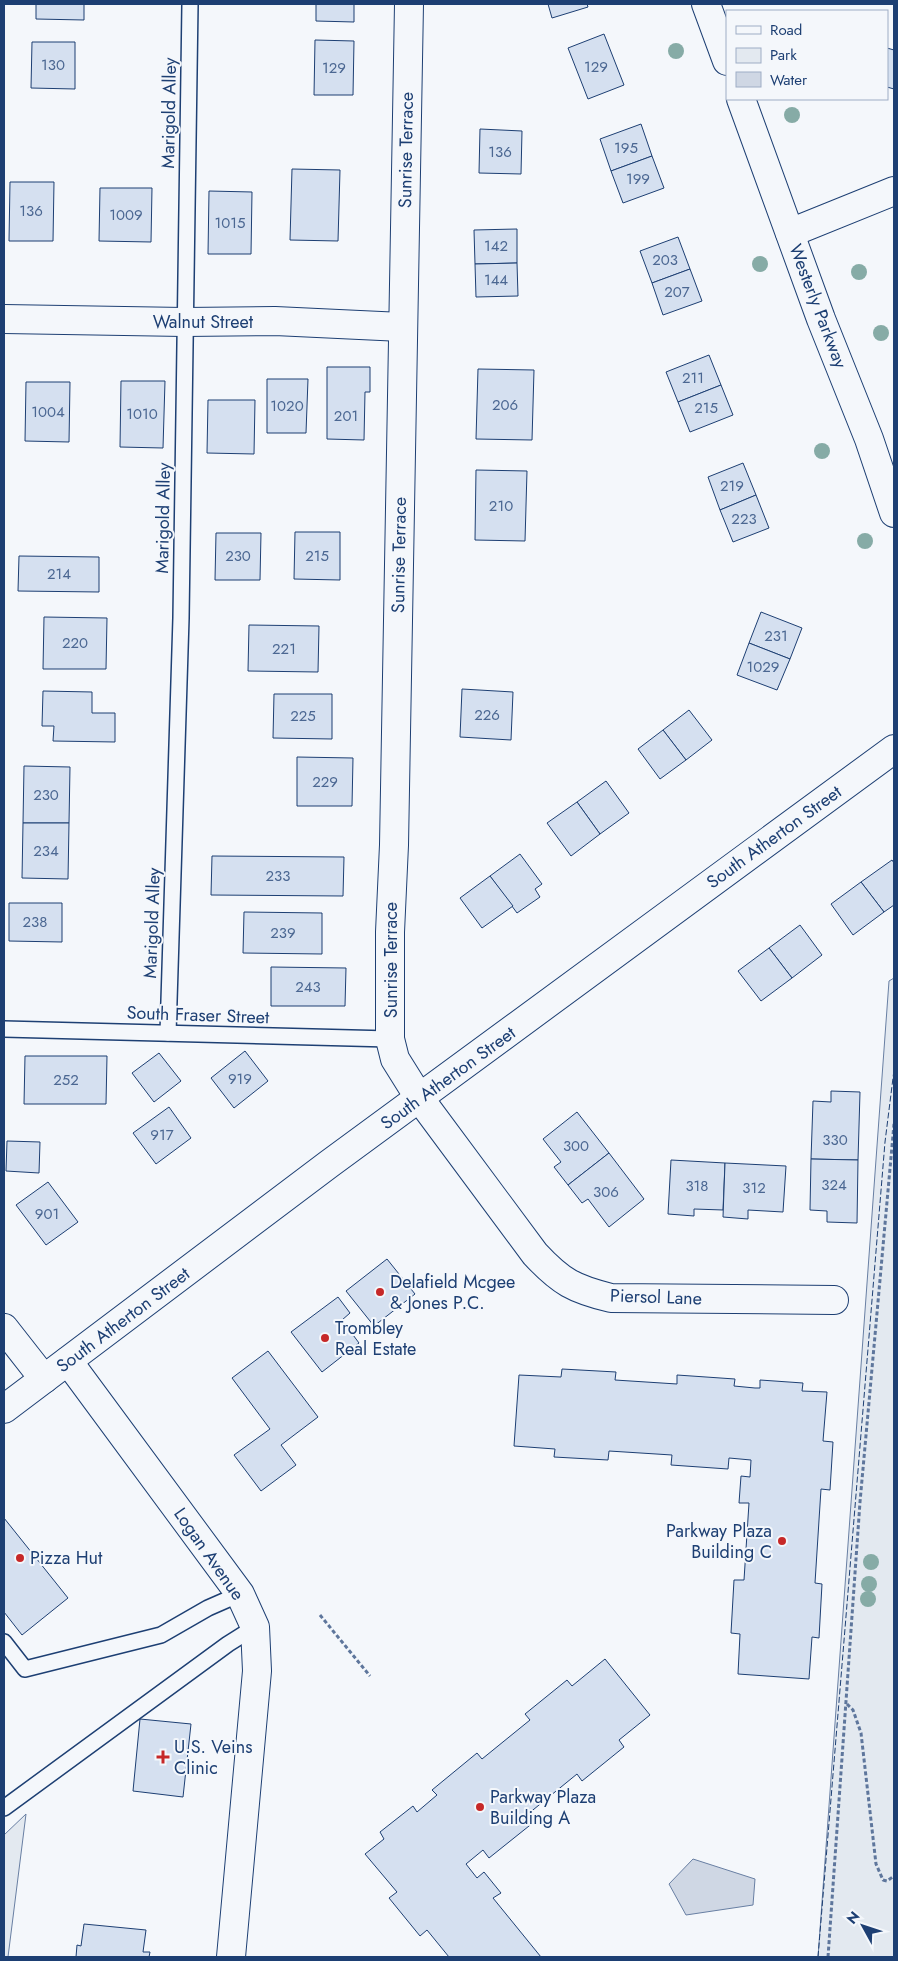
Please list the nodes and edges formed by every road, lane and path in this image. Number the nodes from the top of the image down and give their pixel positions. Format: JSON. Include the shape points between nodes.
{"nodes":[{"id":1,"x":190,"y":4,"type":"edge"},
{"id":2,"x":409,"y":4,"type":"edge"},
{"id":3,"x":706,"y":4,"type":"edge"},
{"id":4,"x":726,"y":58,"type":"edge"},
{"id":5,"x":740,"y":100,"type":"edge"},
{"id":6,"x":894,"y":190,"type":"edge"},
{"id":7,"x":790,"y":233,"type":"junction"},
{"id":8,"x":4,"y":319,"type":"edge"},
{"id":9,"x":184,"y":322,"type":"junction"},
{"id":10,"x":402,"y":327,"type":"junction"},
{"id":11,"x":894,"y":513,"type":"edge"},
{"id":12,"x":894,"y":749,"type":"edge"},
{"id":13,"x":4,"y":1029,"type":"edge"},
{"id":14,"x":168,"y":1033,"type":"junction"},
{"id":15,"x":390,"y":1039,"type":"junction"},
{"id":16,"x":420,"y":1099,"type":"junction"},
{"id":17,"x":894,"y":1124,"type":"edge"},
{"id":18,"x":834,"y":1300,"type":"dead end"},
{"id":19,"x":4,"y":1328,"type":"edge"},
{"id":20,"x":68,"y":1361,"type":"junction"},
{"id":21,"x":44,"y":1380,"type":"junction"},
{"id":22,"x":4,"y":1409,"type":"edge"},
{"id":23,"x":240,"y":1594,"type":"junction"},
{"id":24,"x":320,"y":1615,"type":"dead end"},
{"id":25,"x":255,"y":1627,"type":"junction"},
{"id":26,"x":4,"y":1642,"type":"edge"},
{"id":27,"x":370,"y":1676,"type":"dead end"},
{"id":28,"x":847,"y":1703,"type":"junction"},
{"id":29,"x":4,"y":1808,"type":"edge"},
{"id":30,"x":894,"y":1876,"type":"edge"},
{"id":31,"x":231,"y":1957,"type":"edge"},
{"id":32,"x":828,"y":1957,"type":"edge"}],
"edges":[{"from":1,"to":9,"type":"lane","name":"Marigold Alley"},
{"from":2,"to":10,"type":"street","name":"Sunrise Terrace"},
{"from":3,"to":4,"type":"street"},
{"from":5,"to":7,"type":"street","name":"Westerly Parkway"},
{"from":6,"to":7,"type":"street"},
{"from":7,"to":11,"type":"street","name":"Westerly Parkway"},
{"from":8,"to":9,"type":"street","name":"Walnut Street"},
{"from":9,"to":10,"type":"street","name":"Walnut Street","via":[[275,321]]},
{"from":9,"to":14,"type":"lane","name":"Marigold Alley","via":[[181,618]]},
{"from":10,"to":15,"type":"street","name":"Sunrise Terrace"},
{"from":12,"to":16,"type":"street","name":"South Atherton Street"},
{"from":13,"to":14,"type":"lane","name":"South Fraser Street"},
{"from":14,"to":15,"type":"lane","name":"South Fraser Street"},
{"from":15,"to":16,"type":"street","name":"Sunrise Terrace","via":[[395,1059]]},
{"from":16,"to":18,"type":"street","name":"Piersol Lane","via":[[535,1254],[565,1282],[586,1292],[611,1298]]},
{"from":16,"to":20,"type":"street","name":"South Atherton Street"},
{"from":17,"to":28,"type":"path","via":[[860,1502]]},
{"from":19,"to":21,"type":"street"},
{"from":20,"to":21,"type":"street","name":"South Atherton Street"},
{"from":20,"to":23,"type":"street","name":"Logan Avenue"},
{"from":21,"to":22,"type":"street","name":"South Atherton Street"},
{"from":23,"to":25,"type":"street","name":"Logan Avenue"},
{"from":23,"to":26,"type":"lane","via":[[161,1634],[26,1670]]},
{"from":24,"to":27,"type":"path"},
{"from":25,"to":29,"type":"lane"},
{"from":25,"to":31,"type":"street","name":"Logan Avenue","via":[[257,1672]]},
{"from":28,"to":30,"type":"path","via":[[856,1718],[863,1747],[876,1864],[883,1880]]},
{"from":28,"to":32,"type":"path"}]}
